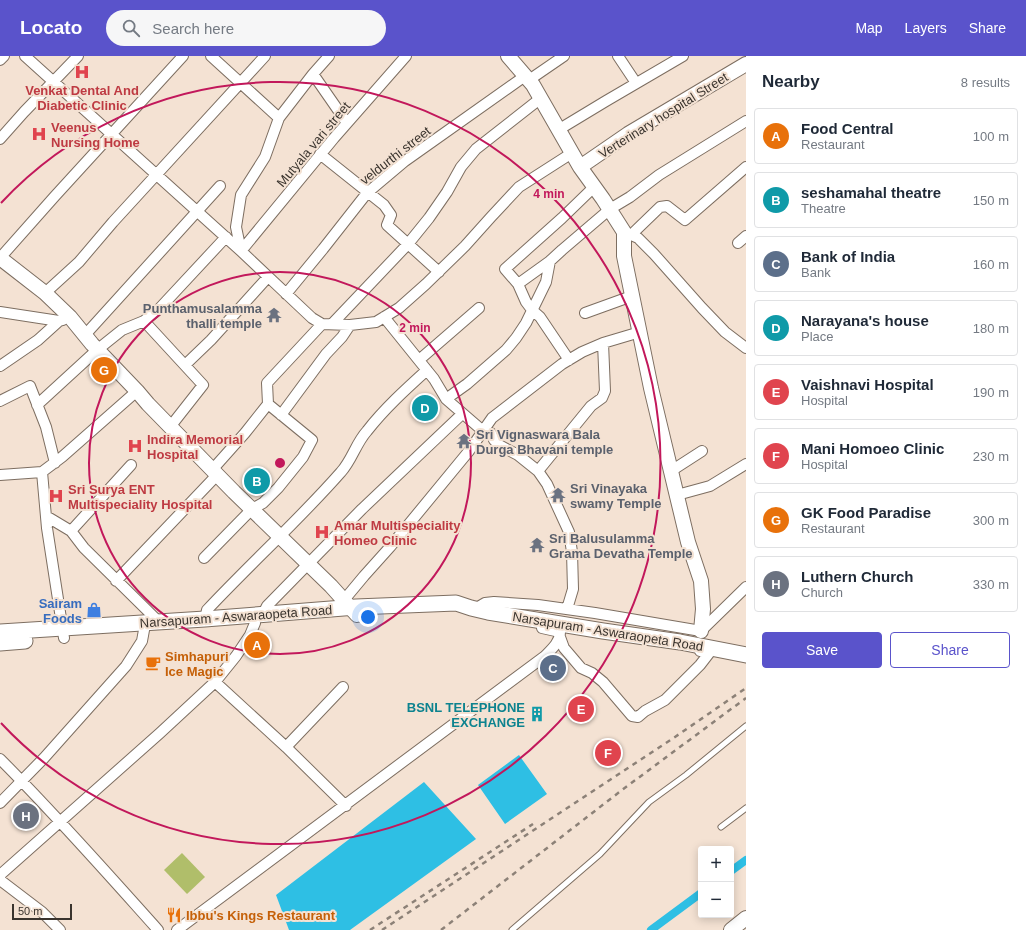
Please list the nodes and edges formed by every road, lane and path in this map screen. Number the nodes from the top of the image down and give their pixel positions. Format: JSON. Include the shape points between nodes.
{"nodes":[{"id":1,"x":4,"y":56,"type":"edge"},
{"id":2,"x":25,"y":56,"type":"edge"},
{"id":3,"x":78,"y":56,"type":"edge"},
{"id":4,"x":184,"y":56,"type":"edge"},
{"id":5,"x":211,"y":56,"type":"edge"},
{"id":6,"x":265,"y":56,"type":"edge"},
{"id":7,"x":329,"y":56,"type":"edge"},
{"id":8,"x":406,"y":56,"type":"edge"},
{"id":9,"x":508,"y":56,"type":"edge"},
{"id":10,"x":564,"y":56,"type":"edge"},
{"id":11,"x":618,"y":56,"type":"edge"},
{"id":12,"x":683,"y":56,"type":"edge"},
{"id":13,"x":0,"y":60,"type":"edge"},
{"id":14,"x":746,"y":64,"type":"edge"},
{"id":15,"x":313,"y":74,"type":"junction"},
{"id":16,"x":527,"y":78,"type":"junction"},
{"id":17,"x":53,"y":82,"type":"junction"},
{"id":18,"x":240,"y":83,"type":"junction"},
{"id":19,"x":636,"y":83,"type":"junction"},
{"id":20,"x":540,"y":98,"type":"junction"},
{"id":21,"x":279,"y":118,"type":"junction"},
{"id":22,"x":746,"y":121,"type":"edge"},
{"id":23,"x":347,"y":123,"type":"junction"},
{"id":24,"x":558,"y":130,"type":"junction"},
{"id":25,"x":112,"y":134,"type":"junction"},
{"id":26,"x":0,"y":139,"type":"edge"},
{"id":27,"x":572,"y":153,"type":"junction"},
{"id":28,"x":320,"y":154,"type":"junction"},
{"id":29,"x":580,"y":167,"type":"junction"},
{"id":30,"x":746,"y":167,"type":"edge"},
{"id":31,"x":157,"y":175,"type":"junction"},
{"id":32,"x":220,"y":186,"type":"dead end"},
{"id":33,"x":594,"y":186,"type":"junction"},
{"id":34,"x":367,"y":193,"type":"junction"},
{"id":35,"x":610,"y":209,"type":"junction"},
{"id":36,"x":197,"y":210,"type":"junction"},
{"id":37,"x":627,"y":233,"type":"junction"},
{"id":38,"x":746,"y":236,"type":"edge"},
{"id":39,"x":226,"y":238,"type":"junction"},
{"id":40,"x":738,"y":243,"type":"dead end"},
{"id":41,"x":408,"y":244,"type":"junction"},
{"id":42,"x":241,"y":251,"type":"junction"},
{"id":43,"x":0,"y":258,"type":"edge"},
{"id":44,"x":550,"y":261,"type":"junction"},
{"id":45,"x":439,"y":272,"type":"junction"},
{"id":46,"x":268,"y":277,"type":"junction"},
{"id":47,"x":518,"y":284,"type":"junction"},
{"id":48,"x":45,"y":293,"type":"junction"},
{"id":49,"x":286,"y":294,"type":"junction"},
{"id":50,"x":632,"y":296,"type":"junction"},
{"id":51,"x":479,"y":308,"type":"dead end"},
{"id":52,"x":532,"y":310,"type":"junction"},
{"id":53,"x":0,"y":312,"type":"edge"},
{"id":54,"x":585,"y":313,"type":"dead end"},
{"id":55,"x":384,"y":317,"type":"junction"},
{"id":56,"x":64,"y":319,"type":"junction"},
{"id":57,"x":144,"y":321,"type":"junction"},
{"id":58,"x":327,"y":324,"type":"junction"},
{"id":59,"x":350,"y":325,"type":"junction"},
{"id":60,"x":640,"y":332,"type":"junction"},
{"id":61,"x":84,"y":336,"type":"junction"},
{"id":62,"x":603,"y":343,"type":"junction"},
{"id":63,"x":746,"y":348,"type":"edge"},
{"id":64,"x":97,"y":350,"type":"junction"},
{"id":65,"x":419,"y":360,"type":"junction"},
{"id":66,"x":569,"y":360,"type":"junction"},
{"id":67,"x":0,"y":366,"type":"edge"},
{"id":68,"x":185,"y":366,"type":"junction"},
{"id":69,"x":427,"y":370,"type":"junction"},
{"id":70,"x":137,"y":391,"type":"junction"},
{"id":71,"x":446,"y":399,"type":"junction"},
{"id":72,"x":0,"y":401,"type":"edge"},
{"id":73,"x":268,"y":404,"type":"junction"},
{"id":74,"x":37,"y":405,"type":"junction"},
{"id":75,"x":462,"y":414,"type":"junction"},
{"id":76,"x":281,"y":415,"type":"junction"},
{"id":77,"x":170,"y":427,"type":"junction"},
{"id":78,"x":482,"y":431,"type":"junction"},
{"id":79,"x":702,"y":451,"type":"dead end"},
{"id":80,"x":55,"y":463,"type":"junction"},
{"id":81,"x":746,"y":464,"type":"edge"},
{"id":82,"x":131,"y":465,"type":"dead end"},
{"id":83,"x":538,"y":471,"type":"junction"},
{"id":84,"x":671,"y":471,"type":"junction"},
{"id":85,"x":42,"y":472,"type":"junction"},
{"id":86,"x":215,"y":472,"type":"junction"},
{"id":87,"x":0,"y":475,"type":"edge"},
{"id":88,"x":677,"y":496,"type":"junction"},
{"id":89,"x":252,"y":509,"type":"junction"},
{"id":90,"x":46,"y":516,"type":"junction"},
{"id":91,"x":71,"y":531,"type":"junction"},
{"id":92,"x":279,"y":536,"type":"junction"},
{"id":93,"x":204,"y":558,"type":"dead end"},
{"id":94,"x":308,"y":564,"type":"junction"},
{"id":95,"x":116,"y":580,"type":"junction"},
{"id":96,"x":746,"y":587,"type":"edge"},
{"id":97,"x":350,"y":608,"type":"junction"},
{"id":98,"x":567,"y":609,"type":"junction"},
{"id":99,"x":478,"y":610,"type":"junction"},
{"id":100,"x":259,"y":618,"type":"junction"},
{"id":101,"x":205,"y":619,"type":"junction"},
{"id":102,"x":159,"y":622,"type":"junction"},
{"id":103,"x":144,"y":630,"type":"junction"},
{"id":104,"x":701,"y":631,"type":"junction"},
{"id":105,"x":0,"y":632,"type":"edge"},
{"id":106,"x":64,"y":633,"type":"junction"},
{"id":107,"x":560,"y":634,"type":"junction"},
{"id":108,"x":0,"y":643,"type":"edge"},
{"id":109,"x":746,"y":655,"type":"edge"},
{"id":110,"x":214,"y":682,"type":"junction"},
{"id":111,"x":343,"y":687,"type":"dead end"},
{"id":112,"x":746,"y":726,"type":"edge"},
{"id":113,"x":286,"y":747,"type":"junction"},
{"id":114,"x":0,"y":759,"type":"edge"},
{"id":115,"x":21,"y":781,"type":"junction"},
{"id":116,"x":0,"y":803,"type":"edge"},
{"id":117,"x":346,"y":806,"type":"junction"},
{"id":118,"x":746,"y":808,"type":"edge"},
{"id":119,"x":61,"y":822,"type":"junction"},
{"id":120,"x":722,"y":827,"type":"dead end"},
{"id":121,"x":0,"y":875,"type":"edge"},
{"id":122,"x":0,"y":880,"type":"edge"},
{"id":123,"x":746,"y":918,"type":"edge"},
{"id":124,"x":188,"y":927,"type":"edge"},
{"id":125,"x":60,"y":930,"type":"edge"},
{"id":126,"x":158,"y":930,"type":"edge"},
{"id":127,"x":177,"y":930,"type":"edge"},
{"id":128,"x":512,"y":930,"type":"edge"},
{"id":129,"x":731,"y":930,"type":"edge"}],
"edges":[{"from":1,"to":13,"type":"street"},
{"from":2,"to":17,"type":"street"},
{"from":3,"to":17,"type":"street"},
{"from":4,"to":25,"type":"street"},
{"from":5,"to":18,"type":"street"},
{"from":6,"to":18,"type":"street"},
{"from":7,"to":15,"type":"street"},
{"from":8,"to":23,"type":"street","name":"Mutyala vari street"},
{"from":9,"to":16,"type":"street"},
{"from":10,"to":16,"type":"street","name":"veldurthi street"},
{"from":11,"to":19,"type":"street"},
{"from":12,"to":19,"type":"street"},
{"from":14,"to":29,"type":"street","name":"Verterinary hospital Street","via":[[628,134]]},
{"from":15,"to":21,"type":"street"},
{"from":15,"to":23,"type":"street"},
{"from":16,"to":20,"type":"street"},
{"from":16,"to":34,"type":"street","name":"veldurthi street","via":[[405,161]]},
{"from":17,"to":25,"type":"street"},
{"from":17,"to":26,"type":"street"},
{"from":18,"to":21,"type":"street"},
{"from":18,"to":31,"type":"street"},
{"from":19,"to":24,"type":"street"},
{"from":20,"to":24,"type":"street"},
{"from":20,"to":41,"type":"street","via":[[476,149],[448,192]]},
{"from":21,"to":42,"type":"street","via":[[265,157],[241,195],[236,226]]},
{"from":22,"to":35,"type":"street"},
{"from":23,"to":28,"type":"street","name":"Mutyala vari street"},
{"from":24,"to":27,"type":"street"},
{"from":25,"to":31,"type":"street"},
{"from":25,"to":43,"type":"street"},
{"from":27,"to":29,"type":"street"},
{"from":27,"to":45,"type":"street","via":[[519,187]]},
{"from":28,"to":34,"type":"street"},
{"from":28,"to":42,"type":"street","name":"Mutyala vari street"},
{"from":29,"to":33,"type":"street"},
{"from":30,"to":37,"type":"street","via":[[684,220],[667,206],[660,207]]},
{"from":31,"to":36,"type":"street"},
{"from":31,"to":48,"type":"street","via":[[79,262]]},
{"from":32,"to":36,"type":"street"},
{"from":33,"to":35,"type":"street"},
{"from":33,"to":47,"type":"street","via":[[505,269]]},
{"from":34,"to":41,"type":"street","via":[[384,205],[391,216],[387,225]]},
{"from":34,"to":49,"type":"street","name":"veldurthi street"},
{"from":35,"to":37,"type":"street"},
{"from":35,"to":44,"type":"street"},
{"from":36,"to":39,"type":"street"},
{"from":36,"to":61,"type":"street"},
{"from":37,"to":50,"type":"street","via":[[624,256]]},
{"from":37,"to":63,"type":"street","via":[[638,238],[725,332]]},
{"from":38,"to":40,"type":"street"},
{"from":39,"to":42,"type":"street"},
{"from":39,"to":57,"type":"street","via":[[159,309]]},
{"from":41,"to":45,"type":"street"},
{"from":41,"to":58,"type":"street"},
{"from":42,"to":46,"type":"street"},
{"from":43,"to":48,"type":"street"},
{"from":44,"to":47,"type":"street"},
{"from":44,"to":52,"type":"street","via":[[546,282]]},
{"from":45,"to":55,"type":"street","via":[[399,308]]},
{"from":46,"to":49,"type":"street"},
{"from":46,"to":68,"type":"street"},
{"from":47,"to":52,"type":"street"},
{"from":48,"to":56,"type":"street"},
{"from":49,"to":58,"type":"street","via":[[312,318]]},
{"from":50,"to":54,"type":"street"},
{"from":50,"to":60,"type":"street"},
{"from":51,"to":65,"type":"street"},
{"from":52,"to":66,"type":"street","via":[[540,317]]},
{"from":52,"to":71,"type":"street","via":[[506,350]]},
{"from":53,"to":56,"type":"street"},
{"from":55,"to":59,"type":"street","via":[[376,322]]},
{"from":55,"to":65,"type":"street"},
{"from":56,"to":61,"type":"street"},
{"from":56,"to":67,"type":"street"},
{"from":57,"to":64,"type":"street","via":[[122,330]]},
{"from":57,"to":68,"type":"street"},
{"from":58,"to":59,"type":"street"},
{"from":58,"to":73,"type":"street","via":[[267,383]]},
{"from":59,"to":76,"type":"street"},
{"from":60,"to":62,"type":"street"},
{"from":60,"to":84,"type":"street"},
{"from":61,"to":64,"type":"street"},
{"from":62,"to":66,"type":"street"},
{"from":62,"to":83,"type":"street","via":[[602,398],[591,406]]},
{"from":64,"to":70,"type":"street"},
{"from":64,"to":74,"type":"street"},
{"from":65,"to":69,"type":"street"},
{"from":66,"to":78,"type":"street","via":[[492,418]]},
{"from":68,"to":77,"type":"street","via":[[203,385]]},
{"from":69,"to":71,"type":"street"},
{"from":69,"to":92,"type":"street","via":[[366,431],[343,470],[315,502]]},
{"from":70,"to":77,"type":"street"},
{"from":70,"to":80,"type":"street"},
{"from":71,"to":75,"type":"street"},
{"from":72,"to":74,"type":"street","via":[[30,386]]},
{"from":73,"to":76,"type":"street"},
{"from":73,"to":86,"type":"street"},
{"from":74,"to":80,"type":"street","via":[[46,427]]},
{"from":75,"to":78,"type":"street"},
{"from":75,"to":94,"type":"street"},
{"from":76,"to":89,"type":"street","via":[[312,440],[303,457],[278,488],[263,503]]},
{"from":77,"to":86,"type":"street"},
{"from":78,"to":83,"type":"street","via":[[491,433],[499,445],[518,455]]},
{"from":78,"to":97,"type":"street","via":[[469,451],[399,536]]},
{"from":79,"to":84,"type":"street"},
{"from":80,"to":85,"type":"street"},
{"from":81,"to":88,"type":"street","via":[[710,486]]},
{"from":82,"to":91,"type":"street"},
{"from":83,"to":98,"type":"street","via":[[547,484],[569,532],[573,589]]},
{"from":84,"to":88,"type":"street"},
{"from":85,"to":87,"type":"street"},
{"from":85,"to":90,"type":"street"},
{"from":86,"to":89,"type":"street"},
{"from":86,"to":95,"type":"street"},
{"from":88,"to":104,"type":"street","via":[[688,542],[702,581]]},
{"from":89,"to":92,"type":"street"},
{"from":89,"to":93,"type":"street"},
{"from":90,"to":91,"type":"street"},
{"from":90,"to":106,"type":"street"},
{"from":91,"to":95,"type":"street"},
{"from":92,"to":94,"type":"street"},
{"from":92,"to":101,"type":"street","via":[[207,610]]},
{"from":94,"to":97,"type":"street"},
{"from":94,"to":100,"type":"street","via":[[267,606]]},
{"from":95,"to":102,"type":"street"},
{"from":96,"to":104,"type":"street"},
{"from":97,"to":99,"type":"main road","name":"Narsapuram - Aswaraopeta Road","via":[[456,603]]},
{"from":97,"to":100,"type":"main road","name":"Narsapuram - Aswaraopeta Road"},
{"from":98,"to":99,"type":"street","via":[[494,602],[485,603]]},
{"from":98,"to":104,"type":"street"},
{"from":99,"to":107,"type":"street","via":[[482,614]]},
{"from":99,"to":109,"type":"main road","name":"Narsapuram - Aswaraopeta Road"},
{"from":100,"to":101,"type":"main road","name":"Narsapuram - Aswaraopeta Road"},
{"from":100,"to":103,"type":"main road","name":"Narsapuram - Aswaraopeta Road"},
{"from":100,"to":110,"type":"street","via":[[236,656]]},
{"from":101,"to":102,"type":"main road","name":"Narsapuram - Aswaraopeta Road"},
{"from":102,"to":106,"type":"main road","name":"Narsapuram - Aswaraopeta Road"},
{"from":103,"to":106,"type":"main road","name":"Narsapuram - Aswaraopeta Road"},
{"from":103,"to":115,"type":"street","via":[[142,640],[126,666]]},
{"from":105,"to":106,"type":"main road","name":"Narsapuram - Aswaraopeta Road"},
{"from":106,"to":108,"type":"main road","name":"Narsapuram - Aswaraopeta Road"},
{"from":107,"to":107,"type":"street","via":[[604,636],[710,652],[666,700],[635,717],[603,682],[581,668],[564,648]]},
{"from":107,"to":117,"type":"street","via":[[546,656]]},
{"from":110,"to":113,"type":"street"},
{"from":110,"to":119,"type":"street"},
{"from":111,"to":113,"type":"street"},
{"from":112,"to":128,"type":"lane","via":[[649,802],[600,854]]},
{"from":113,"to":117,"type":"street"},
{"from":114,"to":115,"type":"street"},
{"from":115,"to":116,"type":"street"},
{"from":115,"to":119,"type":"street"},
{"from":117,"to":124,"type":"street"},
{"from":118,"to":120,"type":"lane"},
{"from":119,"to":121,"type":"street"},
{"from":119,"to":126,"type":"street"},
{"from":122,"to":125,"type":"street","via":[[42,912]]},
{"from":123,"to":129,"type":"street"},
{"from":124,"to":127,"type":"street"}]}
